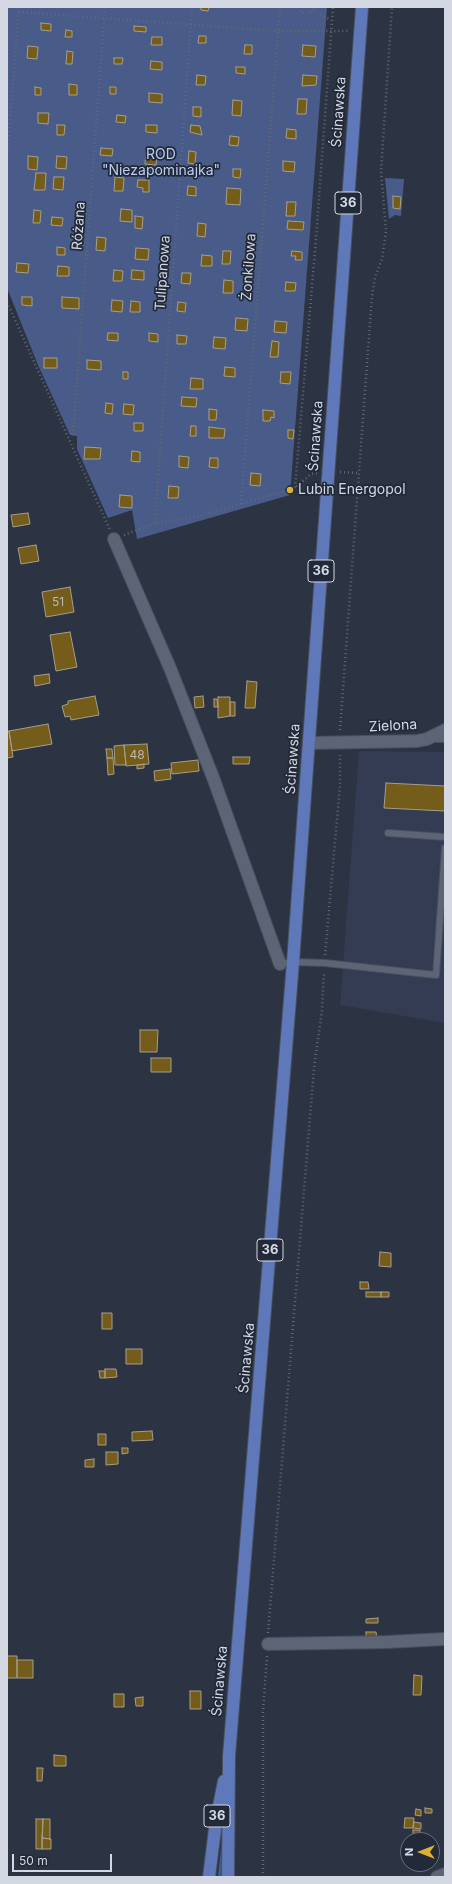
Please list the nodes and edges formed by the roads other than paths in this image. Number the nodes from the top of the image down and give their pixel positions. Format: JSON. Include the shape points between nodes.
{"nodes":[{"id":1,"x":362,"y":7,"type":"edge"},
{"id":2,"x":114,"y":539,"type":"road end"},
{"id":3,"x":445,"y":730,"type":"edge"},
{"id":4,"x":427,"y":739,"type":"junction"},
{"id":5,"x":445,"y":739,"type":"edge"},
{"id":6,"x":309,"y":743,"type":"junction"},
{"id":7,"x":388,"y":833,"type":"dead end"},
{"id":8,"x":445,"y":837,"type":"edge"},
{"id":9,"x":445,"y":848,"type":"edge"},
{"id":10,"x":293,"y":962,"type":"junction"},
{"id":11,"x":280,"y":964,"type":"joint"},
{"id":12,"x":445,"y":1638,"type":"edge"},
{"id":13,"x":268,"y":1644,"type":"road end"},
{"id":14,"x":229,"y":1756,"type":"junction"},
{"id":15,"x":445,"y":1874,"type":"edge"},
{"id":16,"x":209,"y":1877,"type":"edge"},
{"id":17,"x":228,"y":1877,"type":"edge"},
{"id":18,"x":436,"y":1877,"type":"edge"}],
"edges":[{"from":1,"to":6,"type":"main road","name":"Ścinawska","number":"36"},
{"from":2,"to":11,"type":"street","via":[[173,675]]},
{"from":3,"to":4,"type":"street","name":"Zielona"},
{"from":4,"to":5,"type":"lane"},
{"from":4,"to":6,"type":"street","name":"Zielona","via":[[404,742]]},
{"from":6,"to":10,"type":"main road","name":"Ścinawska","number":"36"},
{"from":7,"to":8,"type":"lane"},
{"from":9,"to":10,"type":"lane","via":[[436,975]]},
{"from":10,"to":11,"type":"lane"},
{"from":10,"to":14,"type":"main road","name":"Ścinawska","number":"36"},
{"from":12,"to":13,"type":"street","via":[[387,1642]]},
{"from":14,"to":16,"type":"main road","name":"Ścinawska","number":"36","via":[[216,1821]]},
{"from":14,"to":17,"type":"main road","name":"Ścinawska","number":"36"},
{"from":15,"to":18,"type":"street"}]}
